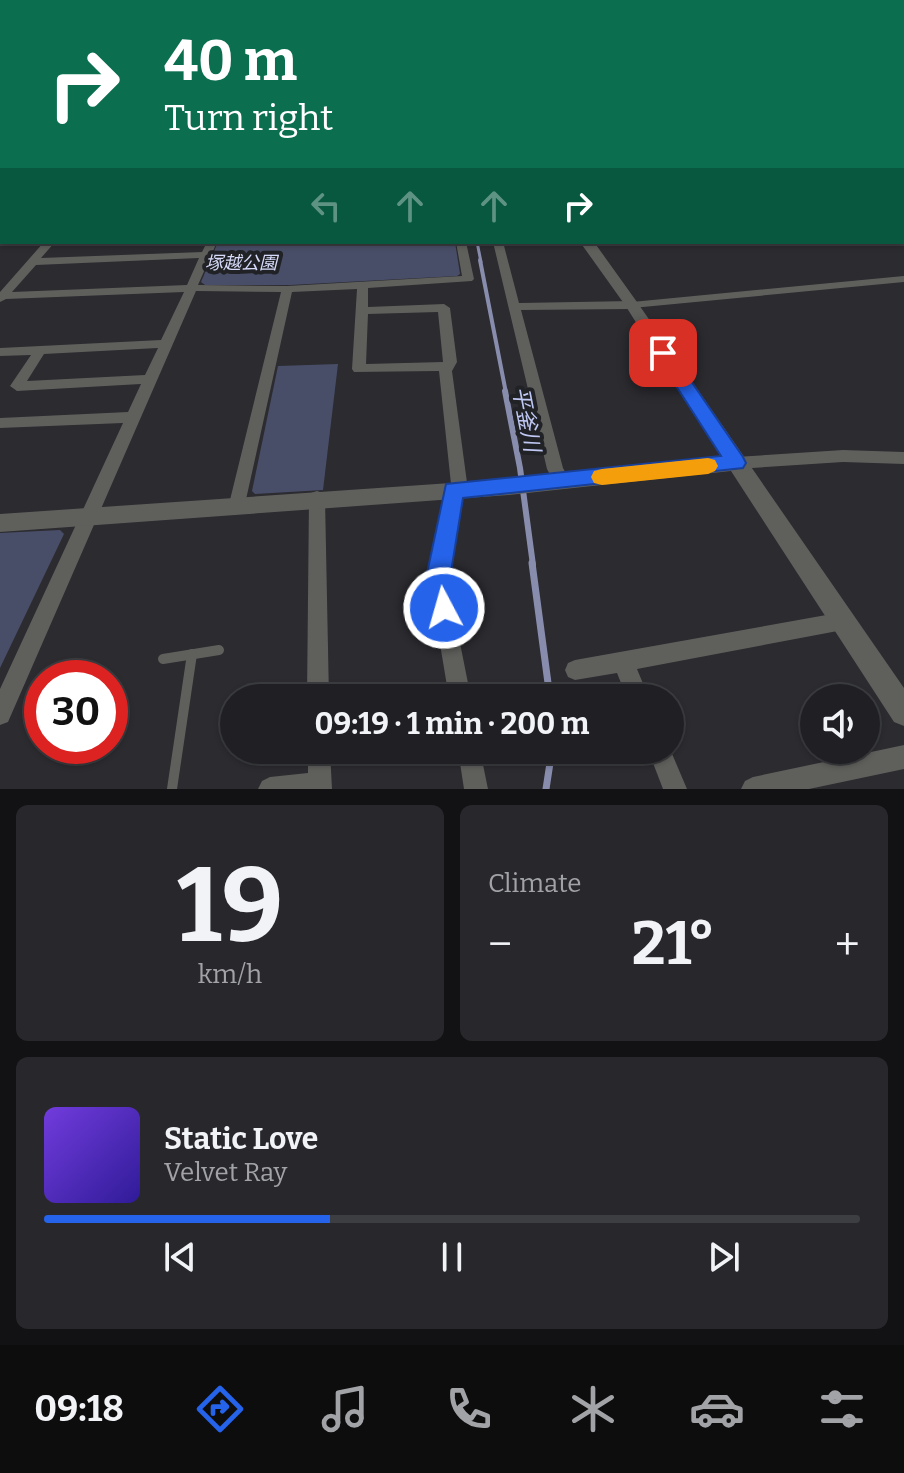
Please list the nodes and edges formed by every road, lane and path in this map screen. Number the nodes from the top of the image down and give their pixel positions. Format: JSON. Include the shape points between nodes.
{"nodes":[{"id":1,"x":48,"y":244,"type":"edge"},
{"id":2,"x":211,"y":244,"type":"edge"},
{"id":3,"x":461,"y":244,"type":"edge"},
{"id":4,"x":499,"y":244,"type":"edge"},
{"id":5,"x":588,"y":244,"type":"edge"},
{"id":6,"x":206,"y":255,"type":"junction"},
{"id":7,"x":32,"y":262,"type":"junction"},
{"id":8,"x":904,"y":279,"type":"edge"},
{"id":9,"x":363,"y":284,"type":"junction"},
{"id":10,"x":190,"y":288,"type":"junction"},
{"id":11,"x":287,"y":289,"type":"junction"},
{"id":12,"x":1,"y":297,"type":"edge"},
{"id":13,"x":632,"y":305,"type":"junction"},
{"id":14,"x":515,"y":307,"type":"junction"},
{"id":15,"x":362,"y":311,"type":"junction"},
{"id":16,"x":167,"y":344,"type":"junction"},
{"id":17,"x":40,"y":350,"type":"junction"},
{"id":18,"x":0,"y":352,"type":"edge"},
{"id":19,"x":448,"y":366,"type":"junction"},
{"id":20,"x":152,"y":379,"type":"junction"},
{"id":21,"x":135,"y":417,"type":"junction"},
{"id":22,"x":0,"y":423,"type":"edge"},
{"id":23,"x":904,"y":458,"type":"edge"},
{"id":24,"x":736,"y":463,"type":"junction"},
{"id":25,"x":552,"y":483,"type":"junction"},
{"id":26,"x":457,"y":490,"type":"junction"},
{"id":27,"x":317,"y":498,"type":"junction"},
{"id":28,"x":237,"y":504,"type":"junction"},
{"id":29,"x":89,"y":516,"type":"junction"},
{"id":30,"x":0,"y":523,"type":"edge"},
{"id":31,"x":843,"y":621,"type":"junction"},
{"id":32,"x":219,"y":650,"type":"dead end"},
{"id":33,"x":192,"y":654,"type":"junction"},
{"id":34,"x":163,"y":659,"type":"dead end"},
{"id":35,"x":623,"y":661,"type":"junction"},
{"id":36,"x":575,"y":670,"type":"dead end"},
{"id":37,"x":318,"y":684,"type":"edge"},
{"id":38,"x":457,"y":684,"type":"edge"},
{"id":39,"x":632,"y":684,"type":"edge"},
{"id":40,"x":904,"y":712,"type":"edge"},
{"id":41,"x":0,"y":714,"type":"edge"},
{"id":42,"x":904,"y":757,"type":"edge"},
{"id":43,"x":319,"y":764,"type":"edge"},
{"id":44,"x":472,"y":764,"type":"edge"},
{"id":45,"x":665,"y":764,"type":"edge"},
{"id":46,"x":786,"y":785,"type":"edge"},
{"id":47,"x":320,"y":786,"type":"edge"},
{"id":48,"x":172,"y":789,"type":"edge"},
{"id":49,"x":270,"y":789,"type":"edge"},
{"id":50,"x":476,"y":789,"type":"edge"},
{"id":51,"x":675,"y":789,"type":"edge"},
{"id":52,"x":753,"y":789,"type":"edge"}],
"edges":[{"from":1,"to":7,"type":"street"},
{"from":2,"to":6,"type":"street"},
{"from":3,"to":9,"type":"street","via":[[468,279]]},
{"from":4,"to":14,"type":"street"},
{"from":5,"to":13,"type":"street"},
{"from":6,"to":7,"type":"street"},
{"from":6,"to":10,"type":"street"},
{"from":7,"to":12,"type":"street"},
{"from":8,"to":13,"type":"lane"},
{"from":9,"to":11,"type":"street"},
{"from":9,"to":15,"type":"street"},
{"from":10,"to":11,"type":"street"},
{"from":10,"to":12,"type":"street"},
{"from":10,"to":16,"type":"street"},
{"from":11,"to":28,"type":"street"},
{"from":13,"to":14,"type":"street"},
{"from":13,"to":24,"type":"street"},
{"from":14,"to":25,"type":"street","via":[[555,469]]},
{"from":15,"to":19,"type":"street","via":[[444,308]]},
{"from":15,"to":19,"type":"street","via":[[359,369]]},
{"from":16,"to":17,"type":"street"},
{"from":16,"to":20,"type":"street"},
{"from":17,"to":18,"type":"street"},
{"from":17,"to":20,"type":"street","via":[[17,386]]},
{"from":19,"to":26,"type":"street"},
{"from":20,"to":21,"type":"street"},
{"from":21,"to":22,"type":"street"},
{"from":21,"to":29,"type":"street"},
{"from":23,"to":24,"type":"street"},
{"from":24,"to":25,"type":"street"},
{"from":24,"to":31,"type":"street"},
{"from":25,"to":26,"type":"street"},
{"from":26,"to":27,"type":"street"},
{"from":26,"to":38,"type":"street","via":[[438,578]]},
{"from":27,"to":28,"type":"street"},
{"from":27,"to":37,"type":"street"},
{"from":28,"to":29,"type":"street"},
{"from":29,"to":30,"type":"street"},
{"from":29,"to":41,"type":"street"},
{"from":31,"to":35,"type":"street"},
{"from":31,"to":40,"type":"street"},
{"from":32,"to":33,"type":"lane"},
{"from":33,"to":34,"type":"lane"},
{"from":33,"to":48,"type":"lane"},
{"from":35,"to":36,"type":"street"},
{"from":35,"to":39,"type":"street"},
{"from":42,"to":46,"type":"street"},
{"from":43,"to":47,"type":"street"},
{"from":44,"to":50,"type":"street"},
{"from":45,"to":51,"type":"street"},
{"from":46,"to":52,"type":"street"},
{"from":47,"to":49,"type":"street"}]}
